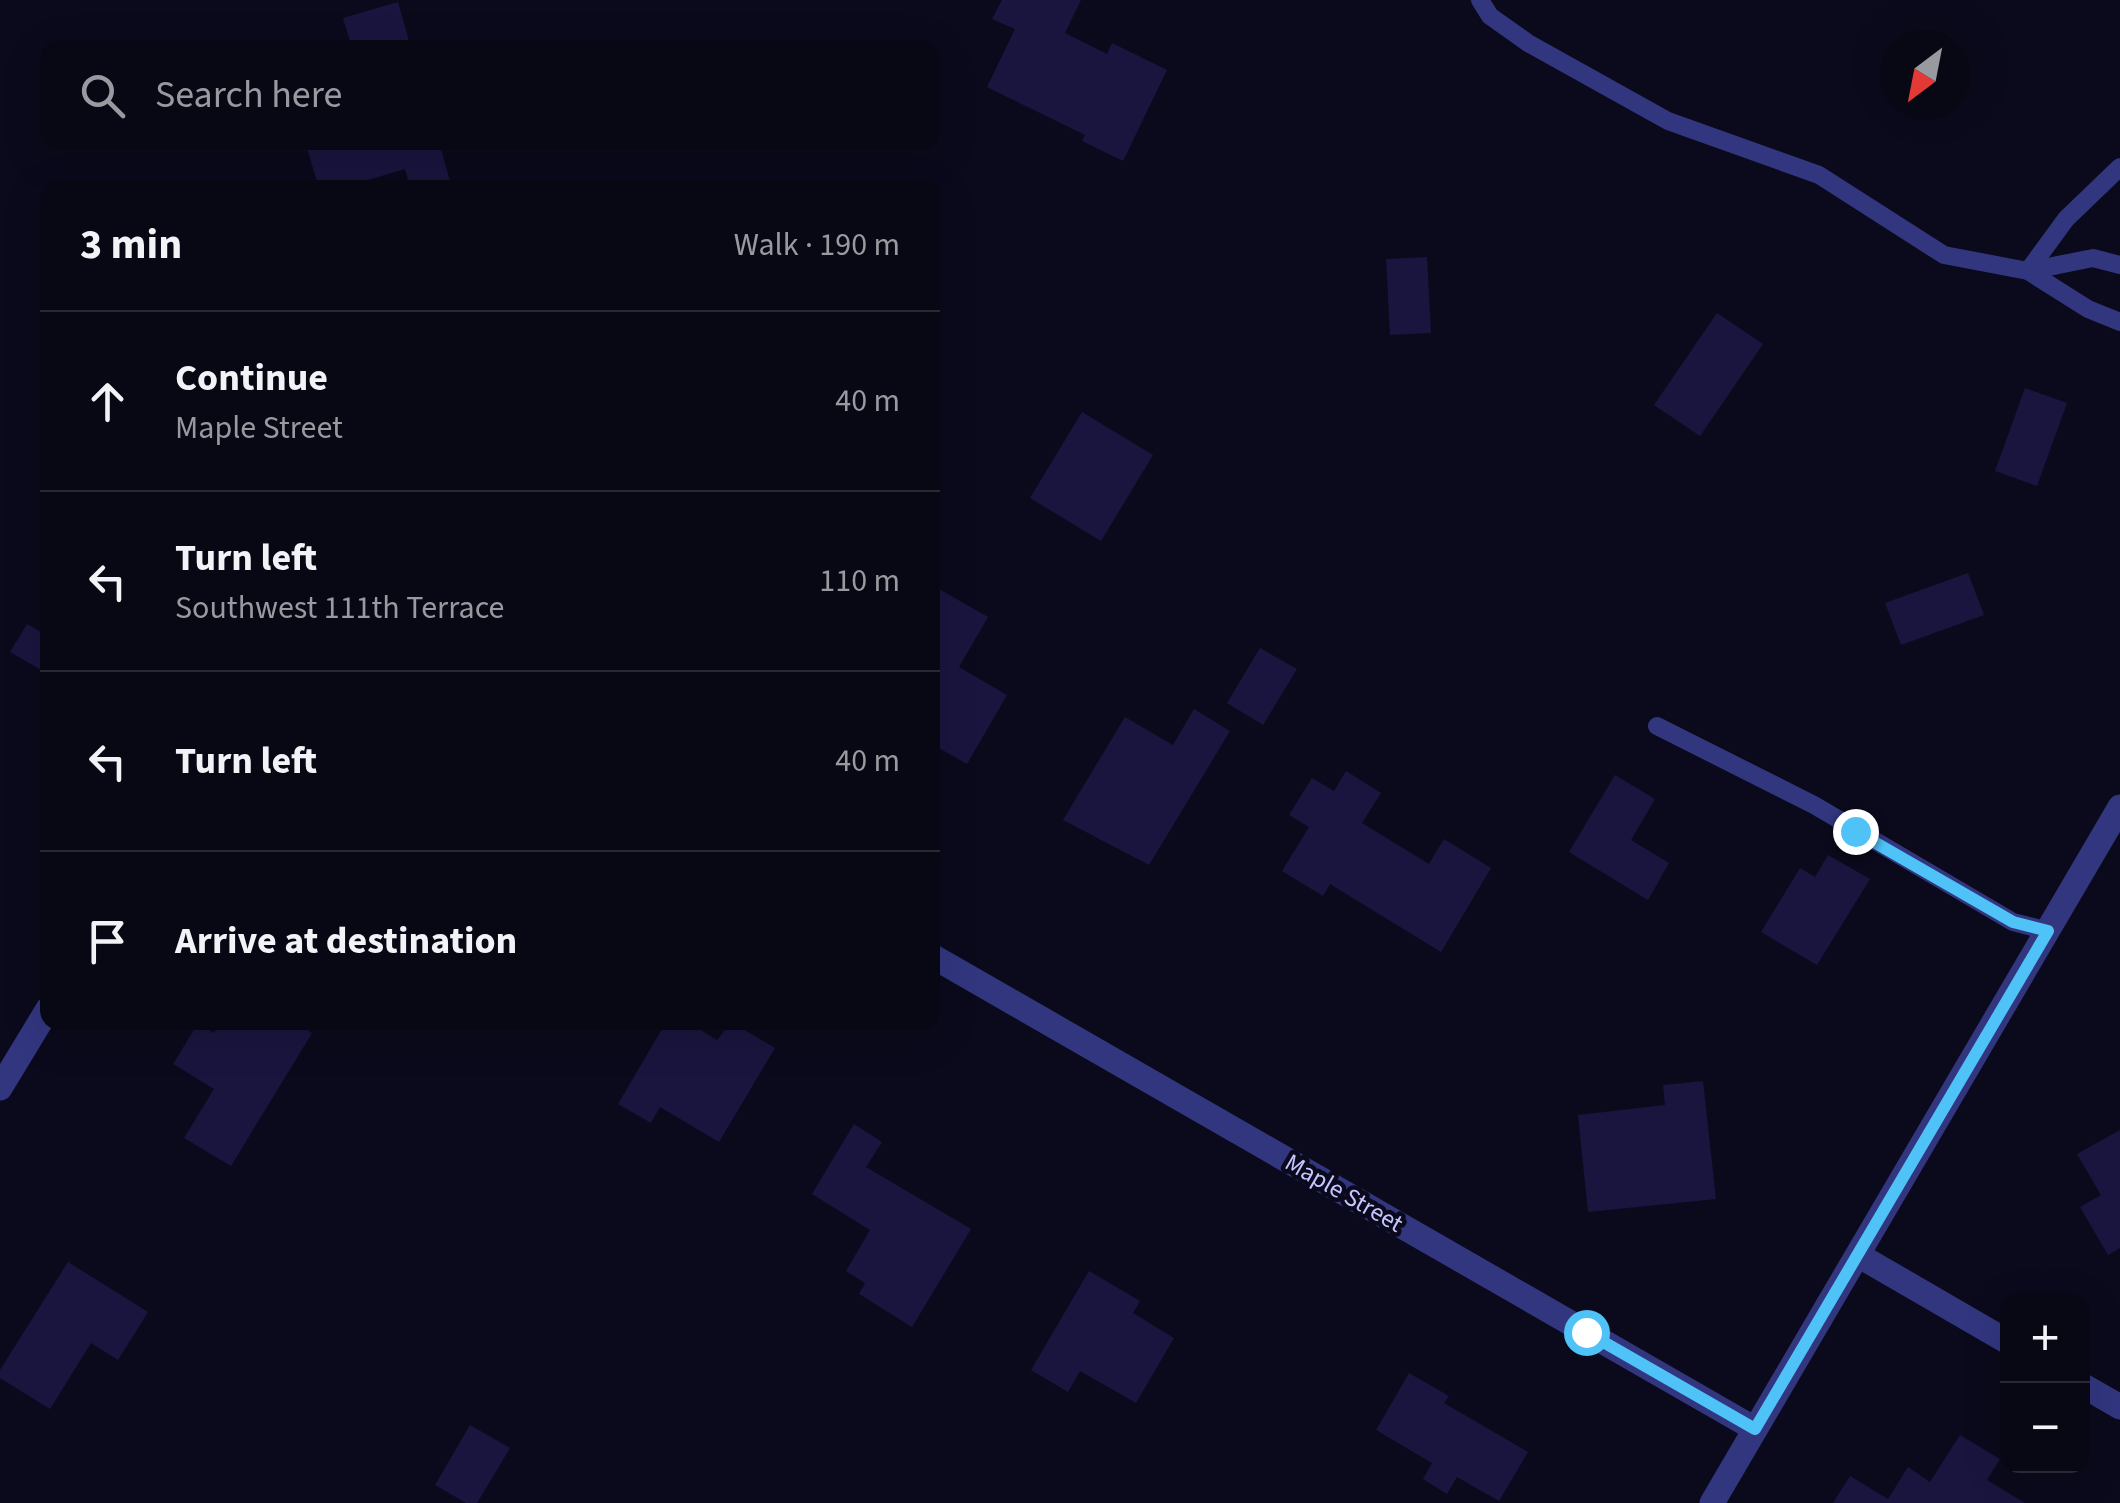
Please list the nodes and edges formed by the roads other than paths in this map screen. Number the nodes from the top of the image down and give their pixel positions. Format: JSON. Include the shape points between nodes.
{"nodes":[{"id":1,"x":1480,"y":0,"type":"edge"},
{"id":2,"x":2120,"y":167,"type":"edge"},
{"id":3,"x":2120,"y":265,"type":"edge"},
{"id":4,"x":2028,"y":271,"type":"junction"},
{"id":5,"x":2120,"y":322,"type":"edge"},
{"id":6,"x":1657,"y":726,"type":"dead end"},
{"id":7,"x":2120,"y":808,"type":"edge"},
{"id":8,"x":2048,"y":931,"type":"junction"},
{"id":9,"x":940,"y":961,"type":"edge"},
{"id":10,"x":40,"y":1022,"type":"edge"},
{"id":11,"x":0,"y":1088,"type":"edge"},
{"id":12,"x":1858,"y":1255,"type":"junction"},
{"id":13,"x":2000,"y":1337,"type":"edge"},
{"id":14,"x":2090,"y":1390,"type":"edge"},
{"id":15,"x":2120,"y":1407,"type":"edge"},
{"id":16,"x":1755,"y":1429,"type":"junction"},
{"id":17,"x":1712,"y":1503,"type":"edge"}],
"edges":[{"from":1,"to":4,"type":"lane","via":[[1490,16],[1528,43],[1668,121],[1819,175],[1944,254]]},
{"from":2,"to":4,"type":"lane","via":[[2066,219]]},
{"from":3,"to":4,"type":"lane","via":[[2093,258]]},
{"from":4,"to":5,"type":"lane"},
{"from":6,"to":8,"type":"lane","via":[[1814,806],[2013,922]]},
{"from":7,"to":8,"type":"street"},
{"from":8,"to":12,"type":"street"},
{"from":9,"to":16,"type":"street","name":"Maple Street"},
{"from":10,"to":11,"type":"street"},
{"from":12,"to":13,"type":"street"},
{"from":12,"to":16,"type":"street"},
{"from":14,"to":15,"type":"street"},
{"from":16,"to":17,"type":"street"}]}
